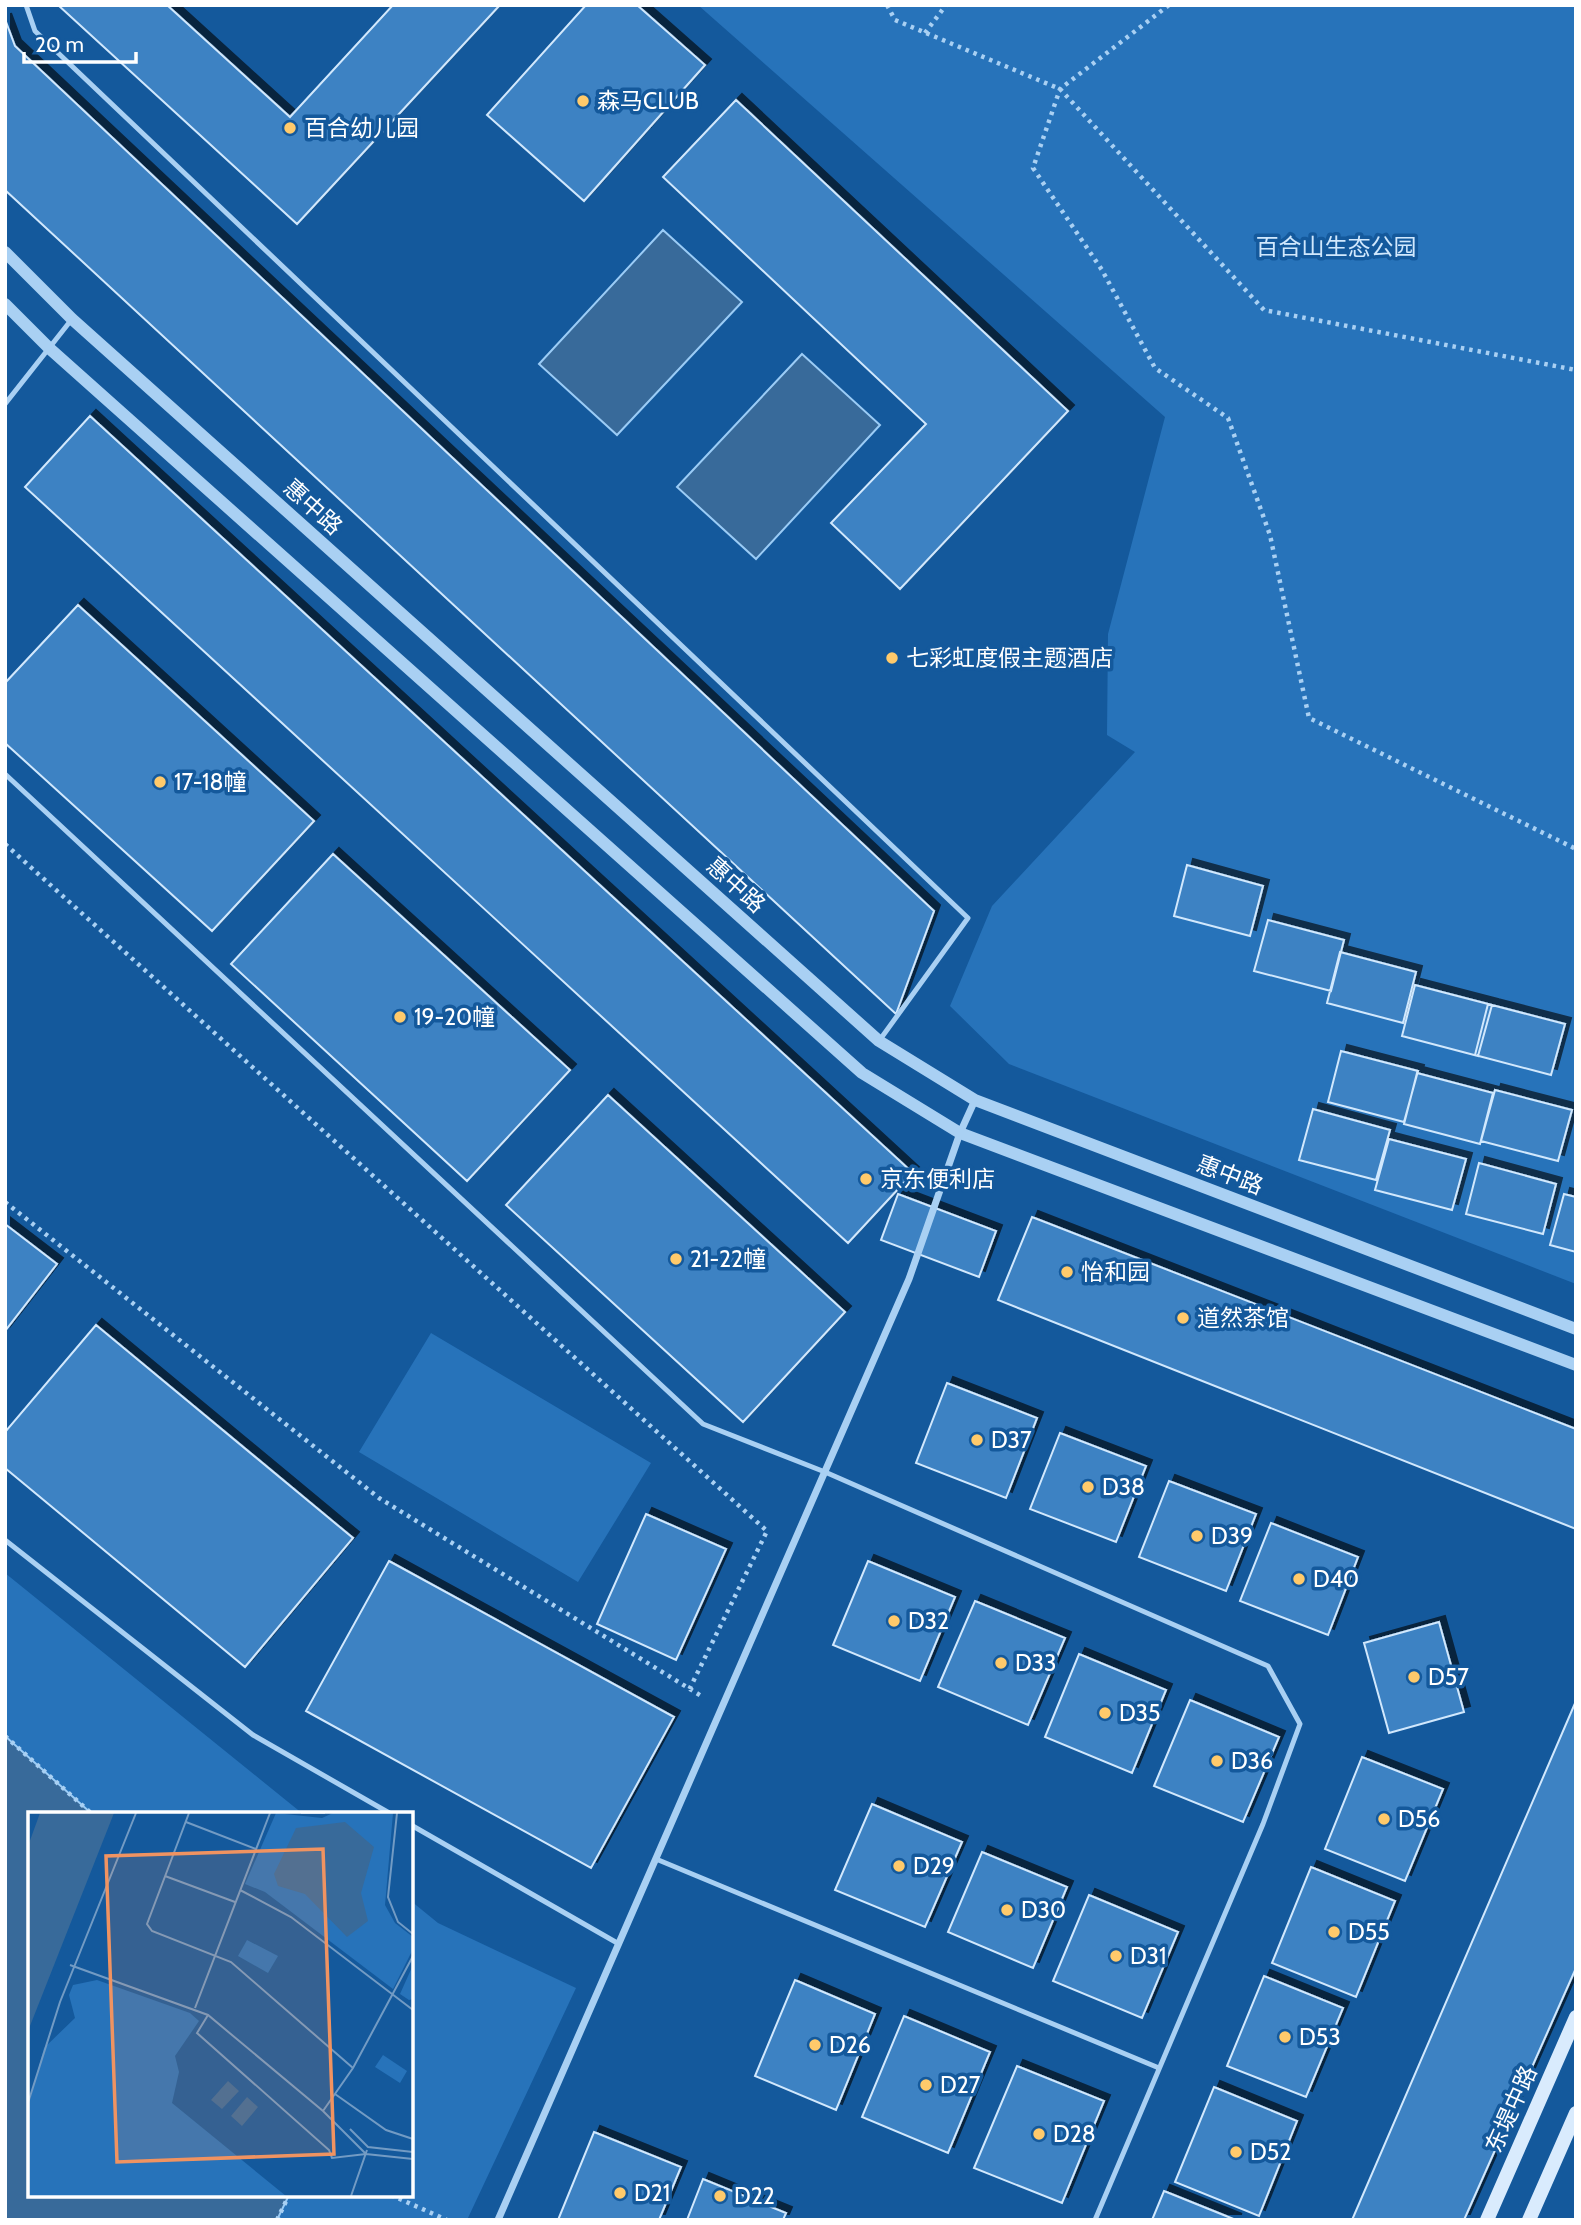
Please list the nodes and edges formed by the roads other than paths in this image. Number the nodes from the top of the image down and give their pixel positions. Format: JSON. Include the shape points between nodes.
{"nodes":[{"id":1,"x":26,"y":5,"type":"edge"},
{"id":2,"x":5,"y":252,"type":"edge"},
{"id":3,"x":5,"y":304,"type":"edge"},
{"id":4,"x":72,"y":319,"type":"junction"},
{"id":5,"x":49,"y":348,"type":"junction"},
{"id":6,"x":5,"y":404,"type":"edge"},
{"id":7,"x":5,"y":774,"type":"edge"},
{"id":8,"x":879,"y":1041,"type":"junction"},
{"id":9,"x":975,"y":1100,"type":"junction"},
{"id":10,"x":960,"y":1133,"type":"junction"},
{"id":11,"x":1576,"y":1329,"type":"edge"},
{"id":12,"x":1576,"y":1365,"type":"edge"},
{"id":13,"x":825,"y":1472,"type":"junction"},
{"id":14,"x":5,"y":1539,"type":"edge"},
{"id":15,"x":388,"y":1812,"type":"edge"},
{"id":16,"x":413,"y":1826,"type":"edge"},
{"id":17,"x":656,"y":1859,"type":"junction"},
{"id":18,"x":619,"y":1944,"type":"junction"},
{"id":19,"x":1576,"y":2017,"type":"edge"},
{"id":20,"x":1159,"y":2067,"type":"junction"},
{"id":21,"x":1576,"y":2113,"type":"edge"},
{"id":22,"x":498,"y":2220,"type":"edge"},
{"id":23,"x":1095,"y":2220,"type":"edge"},
{"id":24,"x":1487,"y":2220,"type":"edge"},
{"id":25,"x":1529,"y":2220,"type":"edge"}],
"edges":[{"from":1,"to":8,"type":"lane","via":[[35,31],[968,918]]},
{"from":2,"to":4,"type":"street","name":"惠中路"},
{"from":3,"to":5,"type":"street"},
{"from":4,"to":5,"type":"lane"},
{"from":4,"to":8,"type":"street","name":"惠中路"},
{"from":5,"to":6,"type":"lane"},
{"from":5,"to":10,"type":"street","via":[[862,1073]]},
{"from":7,"to":13,"type":"lane","via":[[703,1424]]},
{"from":8,"to":9,"type":"street","name":"惠中路"},
{"from":9,"to":10,"type":"street"},
{"from":9,"to":11,"type":"street","name":"惠中路"},
{"from":10,"to":12,"type":"street"},
{"from":10,"to":13,"type":"street","via":[[909,1279]]},
{"from":13,"to":17,"type":"street"},
{"from":13,"to":20,"type":"lane","via":[[1268,1666],[1300,1724],[1263,1824]]},
{"from":14,"to":15,"type":"lane","via":[[253,1735]]},
{"from":16,"to":18,"type":"lane"},
{"from":17,"to":18,"type":"street"},
{"from":17,"to":20,"type":"lane"},
{"from":18,"to":22,"type":"street"},
{"from":19,"to":24,"type":"main road","name":"东堤中路"},
{"from":20,"to":23,"type":"lane"},
{"from":21,"to":25,"type":"main road"}]}
